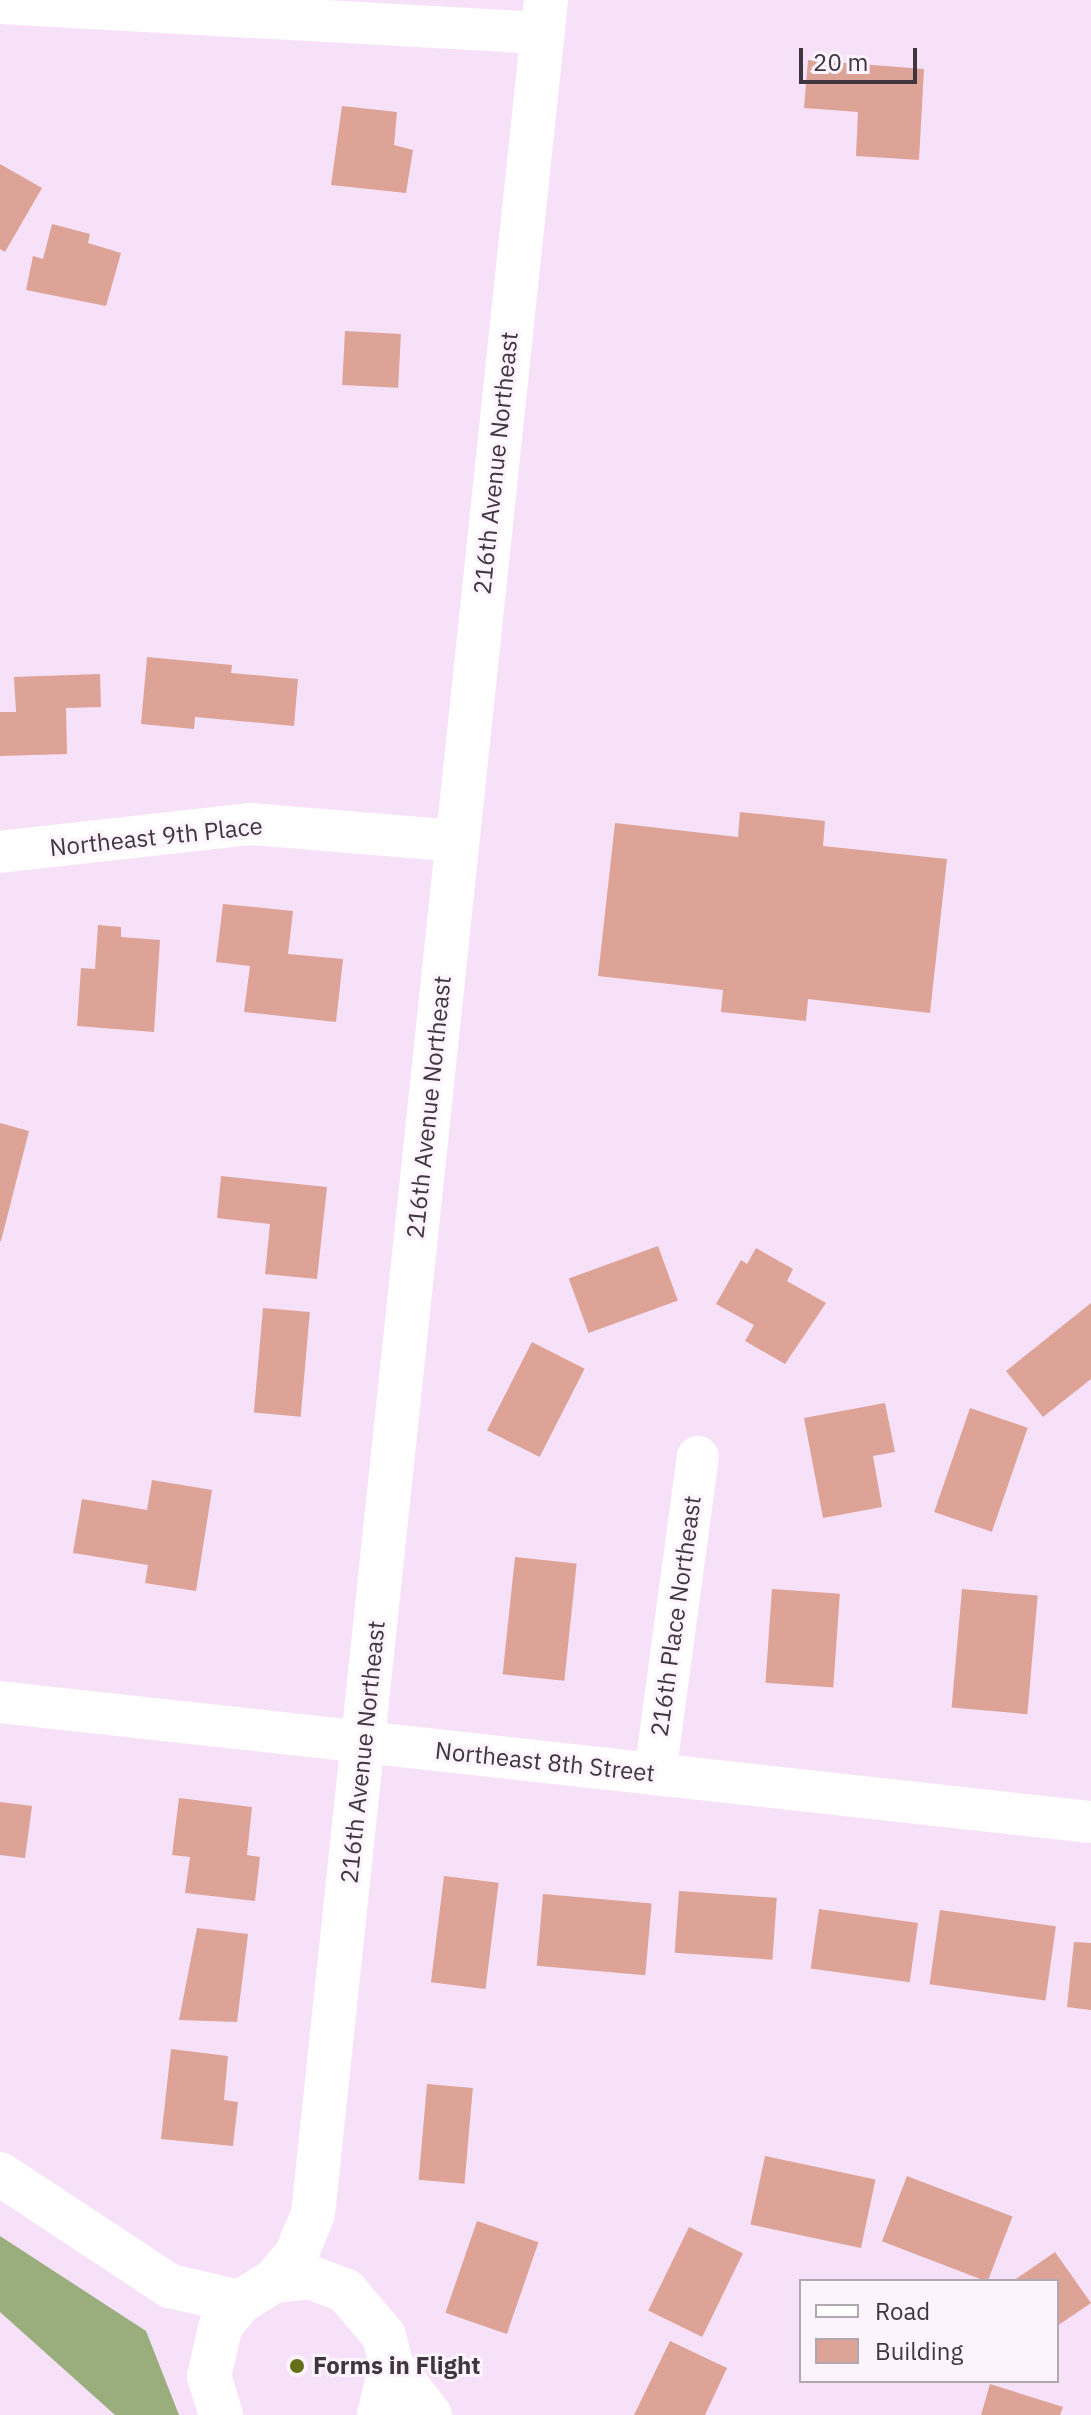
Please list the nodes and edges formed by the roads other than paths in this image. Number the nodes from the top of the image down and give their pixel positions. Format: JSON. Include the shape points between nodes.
{"nodes":[{"id":1,"x":0,"y":3,"type":"edge"},
{"id":2,"x":544,"y":16,"type":"edge"},
{"id":3,"x":456,"y":841,"type":"junction"},
{"id":4,"x":0,"y":852,"type":"edge"},
{"id":5,"x":698,"y":1457,"type":"dead end"},
{"id":6,"x":0,"y":1702,"type":"edge"},
{"id":7,"x":365,"y":1742,"type":"junction"},
{"id":8,"x":655,"y":1774,"type":"junction"},
{"id":9,"x":1091,"y":1822,"type":"edge"},
{"id":10,"x":0,"y":2174,"type":"edge"},
{"id":11,"x":313,"y":2214,"type":"junction"},
{"id":12,"x":170,"y":2286,"type":"junction"},
{"id":13,"x":346,"y":2291,"type":"junction"},
{"id":14,"x":257,"y":2292,"type":"junction"},
{"id":15,"x":391,"y":2365,"type":"junction"},
{"id":16,"x":215,"y":2395,"type":"edge"},
{"id":17,"x":379,"y":2415,"type":"edge"},
{"id":18,"x":430,"y":2415,"type":"edge"}],
"edges":[{"from":1,"to":2,"type":"street"},
{"from":2,"to":3,"type":"street","name":"216th Avenue Northeast"},
{"from":3,"to":4,"type":"street","name":"Northeast 9th Place","via":[[251,824]]},
{"from":3,"to":7,"type":"street","name":"216th Avenue Northeast"},
{"from":5,"to":8,"type":"street","name":"216th Place Northeast"},
{"from":6,"to":7,"type":"street","name":"Northeast 8th Street"},
{"from":7,"to":8,"type":"street","name":"Northeast 8th Street"},
{"from":7,"to":11,"type":"street","name":"216th Avenue Northeast"},
{"from":8,"to":9,"type":"street","name":"Northeast 8th Street"},
{"from":10,"to":12,"type":"street"},
{"from":11,"to":13,"type":"street","name":"216th Avenue Northeast","via":[[326,2255]]},
{"from":11,"to":14,"type":"street","name":"216th Avenue Northeast","via":[[296,2255]]},
{"from":12,"to":14,"type":"street"},
{"from":12,"to":16,"type":"street","via":[[199,2331]]},
{"from":13,"to":14,"type":"street","via":[[310,2277]]},
{"from":13,"to":15,"type":"street","name":"216th Avenue Northeast","via":[[384,2336]]},
{"from":14,"to":16,"type":"street","name":"216th Avenue Northeast","via":[[221,2325]]},
{"from":15,"to":17,"type":"street"},
{"from":15,"to":18,"type":"street","name":"216th Avenue Northeast"}]}
